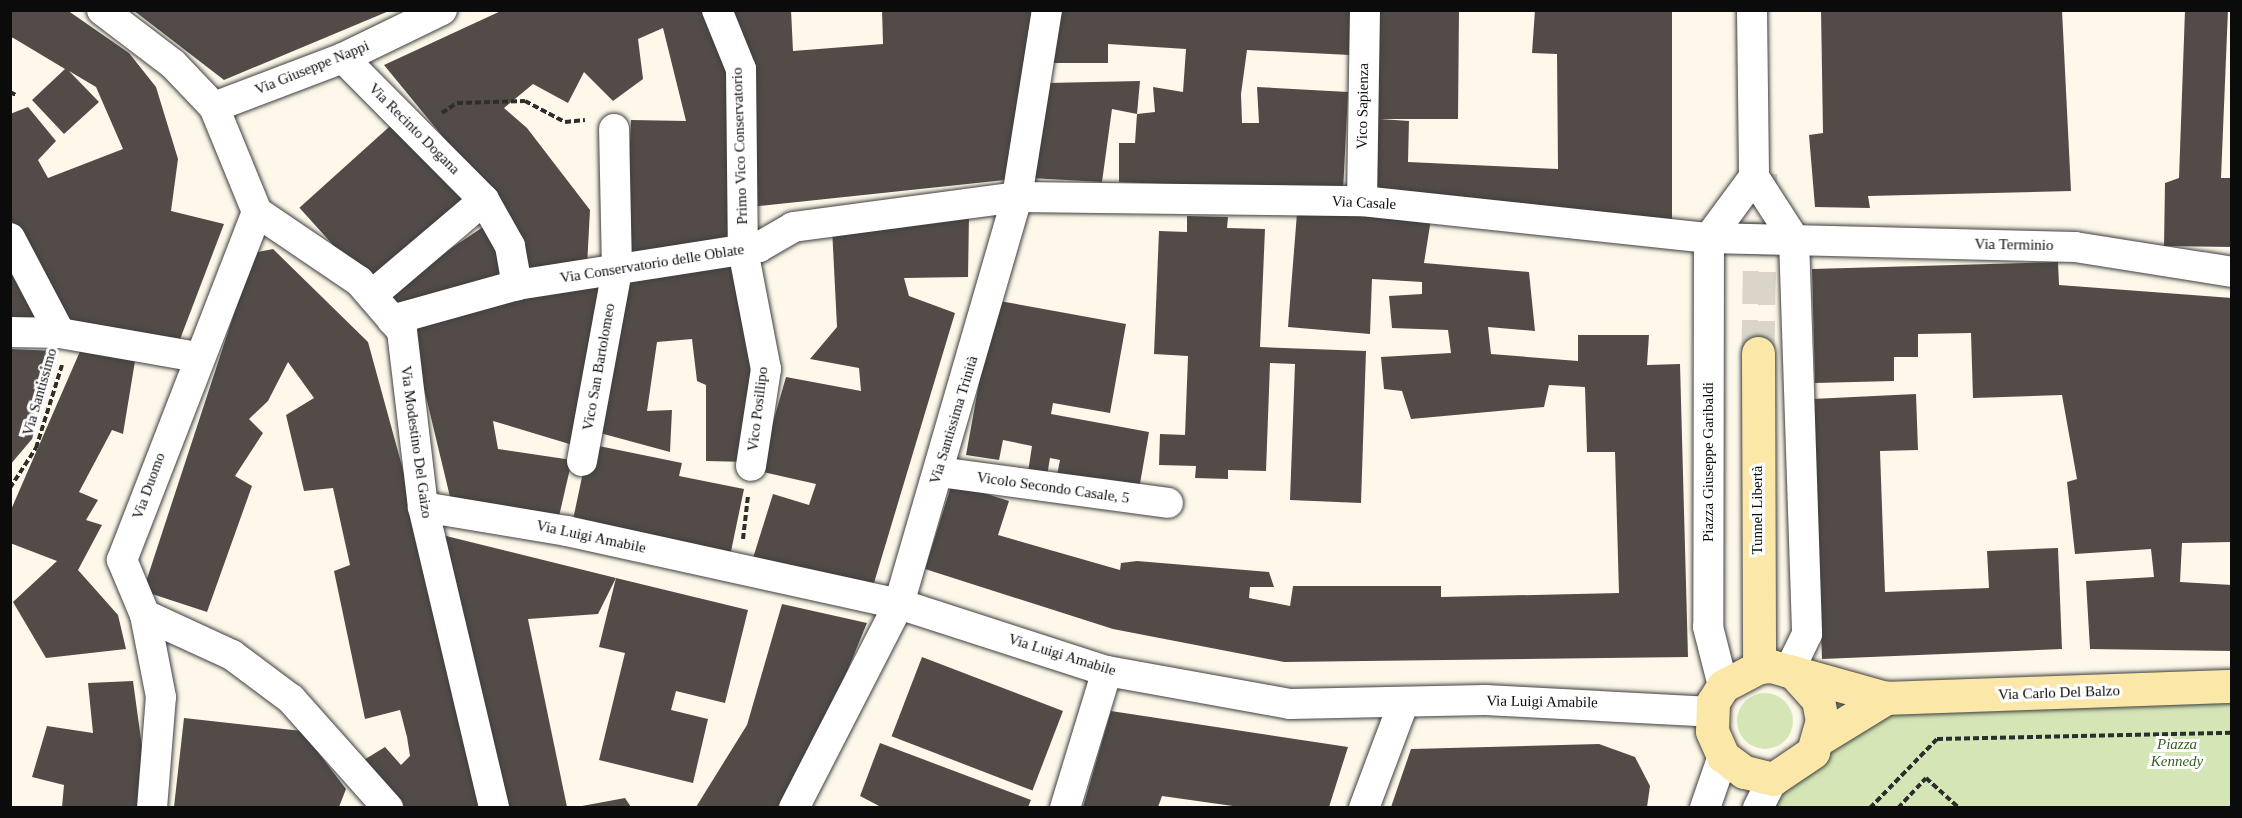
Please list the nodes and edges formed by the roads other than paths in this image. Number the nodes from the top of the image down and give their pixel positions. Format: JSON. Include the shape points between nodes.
{"nodes":[{"id":1,"x":102,"y":10,"type":"edge"},
{"id":2,"x":442,"y":10,"type":"edge"},
{"id":3,"x":717,"y":10,"type":"edge"},
{"id":4,"x":1047,"y":10,"type":"edge"},
{"id":5,"x":1365,"y":10,"type":"edge"},
{"id":6,"x":1752,"y":10,"type":"edge"},
{"id":7,"x":344,"y":58,"type":"junction"},
{"id":8,"x":214,"y":108,"type":"junction"},
{"id":9,"x":614,"y":129,"type":"road end"},
{"id":10,"x":1754,"y":177,"type":"junction"},
{"id":11,"x":1017,"y":197,"type":"junction"},
{"id":12,"x":484,"y":200,"type":"junction"},
{"id":13,"x":1362,"y":201,"type":"junction"},
{"id":14,"x":257,"y":212,"type":"junction"},
{"id":15,"x":1709,"y":237,"type":"junction"},
{"id":16,"x":10,"y":238,"type":"edge"},
{"id":17,"x":1794,"y":239,"type":"junction"},
{"id":18,"x":743,"y":250,"type":"junction"},
{"id":19,"x":617,"y":270,"type":"junction"},
{"id":20,"x":2232,"y":272,"type":"edge"},
{"id":21,"x":517,"y":285,"type":"junction"},
{"id":22,"x":372,"y":295,"type":"junction"},
{"id":23,"x":392,"y":320,"type":"junction"},
{"id":24,"x":10,"y":332,"type":"edge"},
{"id":25,"x":60,"y":333,"type":"junction"},
{"id":26,"x":1758,"y":353,"type":"tunnel mouth"},
{"id":27,"x":197,"y":357,"type":"junction"},
{"id":28,"x":582,"y":461,"type":"dead end"},
{"id":29,"x":751,"y":466,"type":"road end"},
{"id":30,"x":939,"y":472,"type":"junction"},
{"id":31,"x":1168,"y":503,"type":"dead end"},
{"id":32,"x":423,"y":507,"type":"junction"},
{"id":33,"x":899,"y":604,"type":"junction"},
{"id":34,"x":146,"y":615,"type":"junction"},
{"id":35,"x":1780,"y":670,"type":"junction"},
{"id":36,"x":1107,"y":671,"type":"junction"},
{"id":37,"x":2232,"y":686,"type":"edge"},
{"id":38,"x":1886,"y":698,"type":"junction"},
{"id":39,"x":1717,"y":699,"type":"junction"},
{"id":40,"x":1403,"y":704,"type":"junction"},
{"id":41,"x":1819,"y":739,"type":"junction"},
{"id":42,"x":1723,"y":756,"type":"junction"},
{"id":43,"x":1766,"y":794,"type":"edge"},
{"id":44,"x":152,"y":807,"type":"edge"},
{"id":45,"x":388,"y":807,"type":"edge"},
{"id":46,"x":494,"y":807,"type":"edge"},
{"id":47,"x":794,"y":807,"type":"edge"},
{"id":48,"x":1065,"y":807,"type":"edge"},
{"id":49,"x":1364,"y":807,"type":"edge"},
{"id":50,"x":1705,"y":807,"type":"edge"}],
"edges":[{"from":1,"to":8,"type":"street","via":[[173,64]]},
{"from":2,"to":7,"type":"street","name":"Via Giuseppe Nappi"},
{"from":3,"to":18,"type":"street","name":"Primo Vico Conservatorio","via":[[741,69]]},
{"from":4,"to":11,"type":"street","name":"Via Santissima Trinità"},
{"from":5,"to":13,"type":"street","name":"Vico Sapienza"},
{"from":6,"to":10,"type":"street"},
{"from":7,"to":8,"type":"street","name":"Via Giuseppe Nappi"},
{"from":7,"to":12,"type":"street","name":"Via Recinto Dogana"},
{"from":8,"to":14,"type":"street"},
{"from":9,"to":19,"type":"street","name":"Vico San Bartolomeo"},
{"from":10,"to":15,"type":"street"},
{"from":10,"to":17,"type":"street"},
{"from":11,"to":13,"type":"street","name":"Via Casale"},
{"from":11,"to":18,"type":"street","name":"Via Conservatorio delle Oblate","via":[[793,227]]},
{"from":11,"to":30,"type":"street","name":"Via Santissima Trinità"},
{"from":12,"to":21,"type":"street","name":"Via Recinto Dogana","via":[[510,246]]},
{"from":12,"to":22,"type":"street"},
{"from":13,"to":15,"type":"street","name":"Via Casale"},
{"from":14,"to":22,"type":"street","name":"Via Modestino Del Gaizo","via":[[359,281]]},
{"from":14,"to":27,"type":"street","name":"Via Duomo"},
{"from":15,"to":17,"type":"street"},
{"from":15,"to":39,"type":"street","name":"Piazza Giuseppe Garibaldi","via":[[1708,627]]},
{"from":16,"to":25,"type":"street"},
{"from":17,"to":20,"type":"street","name":"Via Terminio","via":[[2075,247]]},
{"from":17,"to":35,"type":"street","via":[[1807,634]]},
{"from":18,"to":19,"type":"street","name":"Via Conservatorio delle Oblate"},
{"from":18,"to":29,"type":"street","name":"Vico Posillipo","via":[[766,369]]},
{"from":19,"to":21,"type":"street","name":"Via Conservatorio delle Oblate"},
{"from":19,"to":28,"type":"street","name":"Vico San Bartolomeo"},
{"from":21,"to":23,"type":"street","name":"Via Conservatorio delle Oblate"},
{"from":22,"to":23,"type":"street","name":"Via Modestino Del Gaizo"},
{"from":23,"to":32,"type":"street","name":"Via Modestino Del Gaizo","via":[[402,331]]},
{"from":24,"to":25,"type":"street"},
{"from":25,"to":27,"type":"street"},
{"from":26,"to":35,"type":"street","name":"Tunnel Libertà"},
{"from":27,"to":34,"type":"street","name":"Via Duomo","via":[[122,560]]},
{"from":30,"to":31,"type":"street","name":"Vicolo Secondo Casale, 5"},
{"from":30,"to":33,"type":"street","name":"Via Santissima Trinità"},
{"from":32,"to":33,"type":"street","name":"Via Luigi Amabile","via":[[567,531]]},
{"from":32,"to":46,"type":"street","name":"Via Modestino Del Gaizo"},
{"from":33,"to":36,"type":"street","name":"Via Luigi Amabile"},
{"from":33,"to":47,"type":"street","name":"Via Santissima Trinità"},
{"from":34,"to":44,"type":"street","name":"Via Duomo","via":[[161,697]]},
{"from":34,"to":45,"type":"street","via":[[232,655],[291,699]]},
{"from":35,"to":38,"type":"street"},
{"from":35,"to":39,"type":"street"},
{"from":35,"to":41,"type":"street","via":[[1818,700]]},
{"from":36,"to":40,"type":"street","name":"Via Luigi Amabile","via":[[1290,704]]},
{"from":36,"to":48,"type":"street"},
{"from":37,"to":38,"type":"street","name":"Via Carlo Del Balzo"},
{"from":38,"to":41,"type":"street"},
{"from":39,"to":40,"type":"street","name":"Via Luigi Amabile"},
{"from":39,"to":42,"type":"street","via":[[1712,731]]},
{"from":40,"to":49,"type":"street"},
{"from":41,"to":43,"type":"street","via":[[1800,765]]},
{"from":42,"to":43,"type":"street"},
{"from":42,"to":50,"type":"street"}]}
